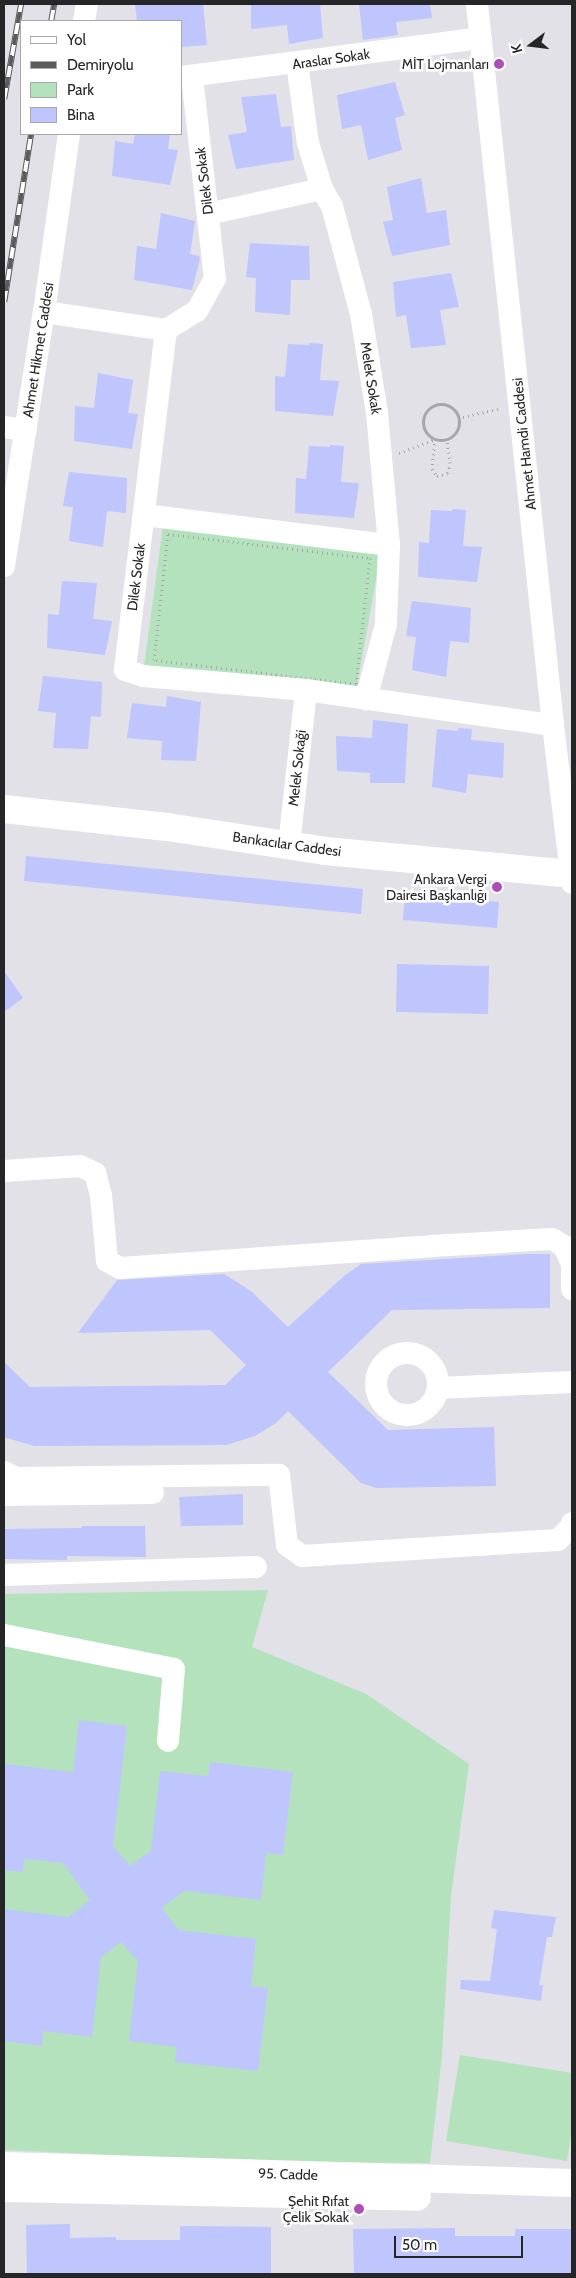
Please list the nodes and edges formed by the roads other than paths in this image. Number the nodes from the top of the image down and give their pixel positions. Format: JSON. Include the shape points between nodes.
{"nodes":[{"id":1,"x":87,"y":4,"type":"edge"},
{"id":2,"x":477,"y":4,"type":"edge"},
{"id":3,"x":84,"y":20,"type":"edge"},
{"id":4,"x":480,"y":38,"type":"junction"},
{"id":5,"x":297,"y":63,"type":"junction"},
{"id":6,"x":186,"y":76,"type":"edge"},
{"id":7,"x":68,"y":135,"type":"edge"},
{"id":8,"x":322,"y":188,"type":"junction"},
{"id":9,"x":208,"y":214,"type":"junction"},
{"id":10,"x":44,"y":312,"type":"junction"},
{"id":11,"x":166,"y":330,"type":"junction"},
{"id":12,"x":4,"y":426,"type":"edge"},
{"id":13,"x":26,"y":430,"type":"junction"},
{"id":14,"x":144,"y":515,"type":"junction"},
{"id":15,"x":388,"y":545,"type":"junction"},
{"id":16,"x":4,"y":566,"type":"edge"},
{"id":17,"x":306,"y":690,"type":"junction"},
{"id":18,"x":366,"y":699,"type":"junction"},
{"id":19,"x":553,"y":725,"type":"junction"},
{"id":20,"x":4,"y":809,"type":"edge"},
{"id":21,"x":289,"y":845,"type":"junction"},
{"id":22,"x":572,"y":879,"type":"edge"},
{"id":23,"x":4,"y":1171,"type":"edge"},
{"id":24,"x":572,"y":1289,"type":"edge"},
{"id":25,"x":572,"y":1382,"type":"edge"},
{"id":26,"x":438,"y":1388,"type":"dead end"},
{"id":27,"x":4,"y":1472,"type":"edge"},
{"id":28,"x":153,"y":1493,"type":"dead end"},
{"id":29,"x":4,"y":1495,"type":"edge"},
{"id":30,"x":572,"y":1523,"type":"edge"},
{"id":31,"x":256,"y":1567,"type":"dead end"},
{"id":32,"x":4,"y":1575,"type":"edge"},
{"id":33,"x":4,"y":1635,"type":"edge"},
{"id":34,"x":168,"y":1741,"type":"dead end"},
{"id":35,"x":4,"y":2166,"type":"edge"},
{"id":36,"x":572,"y":2183,"type":"edge"},
{"id":37,"x":4,"y":2188,"type":"edge"},
{"id":38,"x":572,"y":2201,"type":"edge"}],
"edges":[{"from":1,"to":3,"type":"street"},
{"from":2,"to":4,"type":"street","name":"Ahmet Hamdi Caddesi"},
{"from":4,"to":5,"type":"street","name":"Araslar Sokak"},
{"from":4,"to":19,"type":"street","name":"Ahmet Hamdi Caddesi"},
{"from":5,"to":6,"type":"street","name":"Araslar Sokak"},
{"from":5,"to":8,"type":"street","name":"Melek Sokak","via":[[308,143]]},
{"from":6,"to":9,"type":"street","name":"Dilek Sokak"},
{"from":7,"to":10,"type":"street","name":"Ahmet Hikmet Caddesi"},
{"from":8,"to":9,"type":"street"},
{"from":8,"to":15,"type":"street","name":"Melek Sokak","via":[[332,206],[361,314],[377,413]]},
{"from":9,"to":11,"type":"street","name":"Dilek Sokak","via":[[215,279],[198,311]]},
{"from":10,"to":11,"type":"street"},
{"from":10,"to":13,"type":"street","name":"Ahmet Hikmet Caddesi"},
{"from":11,"to":14,"type":"street","name":"Dilek Sokak"},
{"from":12,"to":13,"type":"street"},
{"from":13,"to":16,"type":"street","name":"Ahmet Hikmet Caddesi"},
{"from":14,"to":15,"type":"street"},
{"from":14,"to":17,"type":"street","name":"Dilek Sokak","via":[[125,670],[143,676]]},
{"from":15,"to":18,"type":"street","name":"Melek Sokak","via":[[386,624]]},
{"from":17,"to":18,"type":"street","name":"Dilek Sokak"},
{"from":17,"to":21,"type":"street","name":"Melek Sokaği"},
{"from":18,"to":19,"type":"street","name":"Dilek Sokak"},
{"from":19,"to":22,"type":"street","name":"Ahmet Hamdi Caddesi"},
{"from":20,"to":21,"type":"main road","name":"Bankacılar Caddesi","via":[[167,827]]},
{"from":21,"to":22,"type":"main road","name":"Bankacılar Caddesi"},
{"from":23,"to":24,"type":"street","via":[[80,1166],[95,1173],[101,1195],[107,1261],[120,1268],[552,1240],[564,1246],[572,1264]]},
{"from":25,"to":26,"type":"street"},
{"from":27,"to":30,"type":"street","via":[[17,1478],[279,1475],[287,1545],[302,1556],[558,1540]]},
{"from":28,"to":29,"type":"street"},
{"from":31,"to":32,"type":"street"},
{"from":33,"to":34,"type":"street","via":[[174,1669]]},
{"from":35,"to":36,"type":"main road","name":"95. Cadde"},
{"from":37,"to":38,"type":"main road","name":"95. Cadde"}]}
